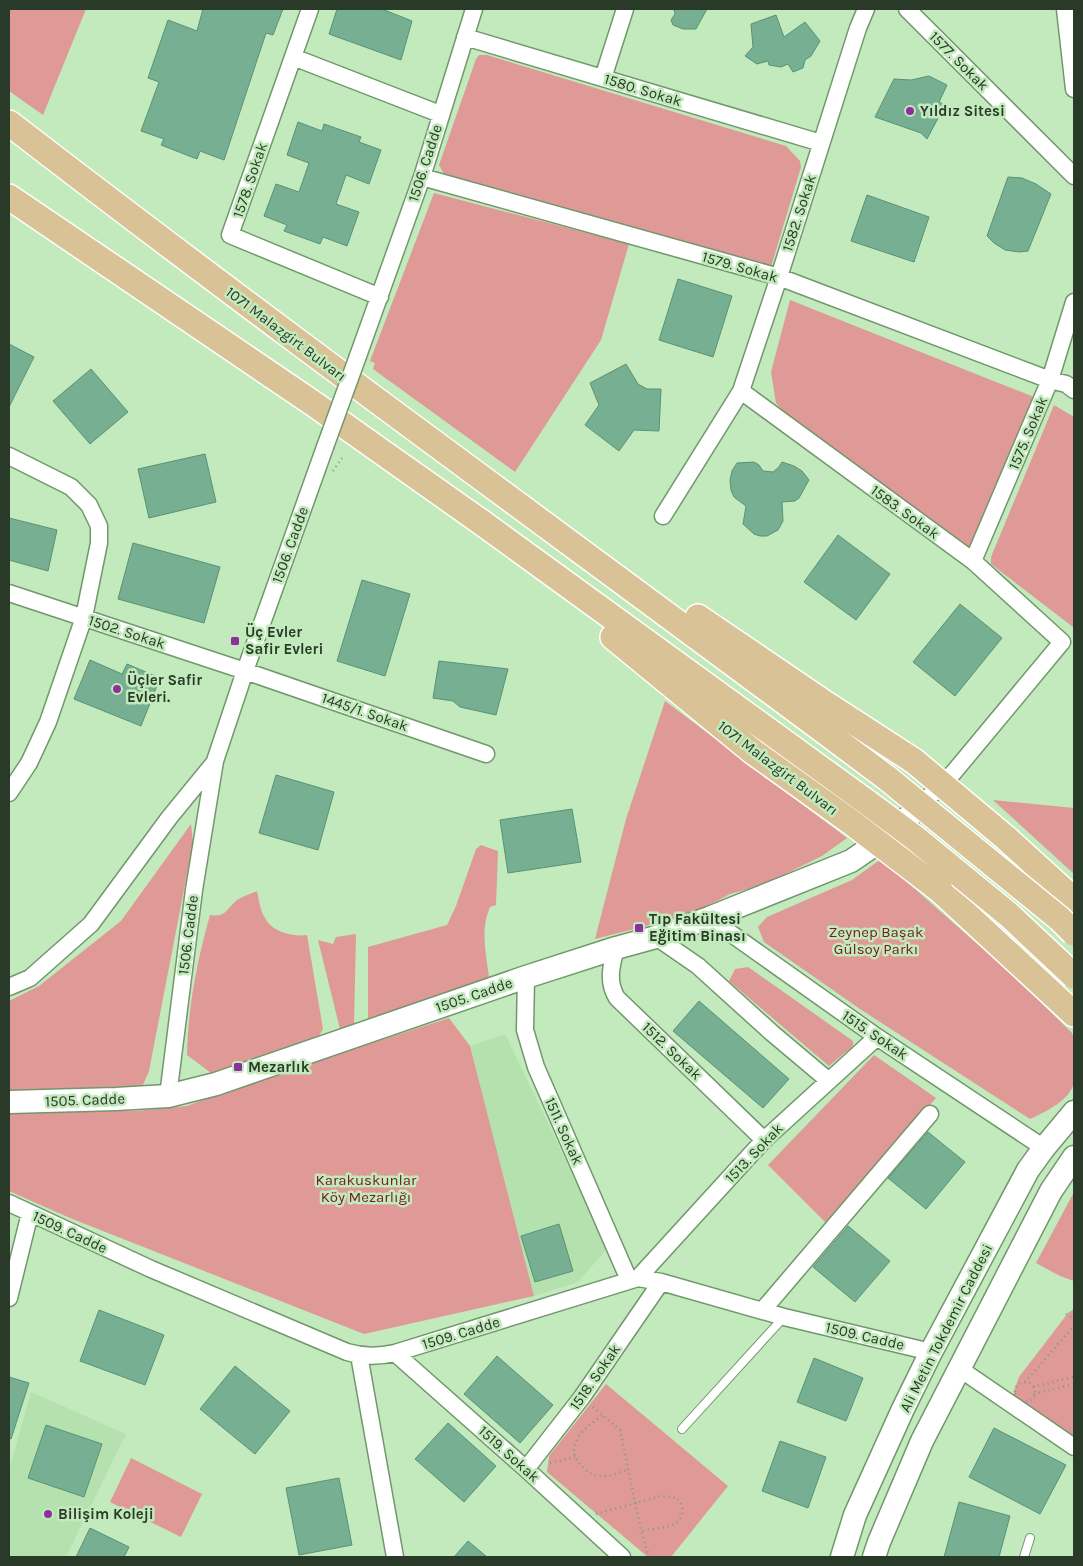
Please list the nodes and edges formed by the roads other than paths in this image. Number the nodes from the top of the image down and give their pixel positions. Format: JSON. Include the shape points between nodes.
{"nodes":[{"id":1,"x":310,"y":9,"type":"edge"},
{"id":2,"x":474,"y":9,"type":"edge"},
{"id":3,"x":625,"y":9,"type":"edge"},
{"id":4,"x":866,"y":9,"type":"edge"},
{"id":5,"x":907,"y":9,"type":"edge"},
{"id":6,"x":1065,"y":9,"type":"edge"},
{"id":7,"x":465,"y":37,"type":"junction"},
{"id":8,"x":292,"y":57,"type":"junction"},
{"id":9,"x":603,"y":78,"type":"junction"},
{"id":10,"x":1074,"y":89,"type":"edge"},
{"id":11,"x":440,"y":114,"type":"junction"},
{"id":12,"x":9,"y":123,"type":"edge"},
{"id":13,"x":821,"y":144,"type":"junction"},
{"id":14,"x":1074,"y":176,"type":"edge"},
{"id":15,"x":422,"y":177,"type":"junction"},
{"id":16,"x":9,"y":197,"type":"edge"},
{"id":17,"x":779,"y":277,"type":"junction"},
{"id":18,"x":380,"y":297,"type":"junction"},
{"id":19,"x":1074,"y":302,"type":"edge"},
{"id":20,"x":1050,"y":380,"type":"junction"},
{"id":21,"x":1074,"y":390,"type":"edge"},
{"id":22,"x":741,"y":391,"type":"junction"},
{"id":23,"x":9,"y":456,"type":"edge"},
{"id":24,"x":663,"y":516,"type":"dead end"},
{"id":25,"x":481,"y":522,"type":"junction"},
{"id":26,"x":567,"y":540,"type":"junction"},
{"id":27,"x":974,"y":561,"type":"junction"},
{"id":28,"x":9,"y":593,"type":"edge"},
{"id":29,"x":84,"y":617,"type":"junction"},
{"id":30,"x":1068,"y":641,"type":"edge"},
{"id":31,"x":245,"y":671,"type":"junction"},
{"id":32,"x":486,"y":754,"type":"dead end"},
{"id":33,"x":215,"y":761,"type":"junction"},
{"id":34,"x":9,"y":794,"type":"edge"},
{"id":35,"x":915,"y":811,"type":"joint"},
{"id":36,"x":1074,"y":900,"type":"edge"},
{"id":37,"x":709,"y":918,"type":"junction"},
{"id":38,"x":1074,"y":934,"type":"edge"},
{"id":39,"x":656,"y":937,"type":"junction"},
{"id":40,"x":616,"y":948,"type":"junction"},
{"id":41,"x":1074,"y":976,"type":"edge"},
{"id":42,"x":526,"y":977,"type":"junction"},
{"id":43,"x":9,"y":986,"type":"edge"},
{"id":44,"x":1074,"y":1014,"type":"edge"},
{"id":45,"x":877,"y":1037,"type":"junction"},
{"id":46,"x":829,"y":1081,"type":"junction"},
{"id":47,"x":168,"y":1096,"type":"junction"},
{"id":48,"x":9,"y":1102,"type":"edge"},
{"id":49,"x":1074,"y":1112,"type":"edge"},
{"id":50,"x":930,"y":1114,"type":"dead end"},
{"id":51,"x":764,"y":1140,"type":"junction"},
{"id":52,"x":1044,"y":1148,"type":"junction"},
{"id":53,"x":1074,"y":1157,"type":"edge"},
{"id":54,"x":9,"y":1203,"type":"edge"},
{"id":55,"x":30,"y":1213,"type":"junction"},
{"id":56,"x":634,"y":1279,"type":"junction"},
{"id":57,"x":661,"y":1282,"type":"junction"},
{"id":58,"x":9,"y":1298,"type":"edge"},
{"id":59,"x":762,"y":1311,"type":"junction"},
{"id":60,"x":784,"y":1317,"type":"junction"},
{"id":61,"x":931,"y":1352,"type":"junction"},
{"id":62,"x":395,"y":1353,"type":"junction"},
{"id":63,"x":359,"y":1355,"type":"junction"},
{"id":64,"x":960,"y":1369,"type":"junction"},
{"id":65,"x":682,"y":1430,"type":"dead end"},
{"id":66,"x":1074,"y":1447,"type":"edge"},
{"id":67,"x":526,"y":1469,"type":"junction"},
{"id":68,"x":1030,"y":1538,"type":"dead end"},
{"id":69,"x":395,"y":1557,"type":"edge"},
{"id":70,"x":622,"y":1557,"type":"edge"},
{"id":71,"x":842,"y":1557,"type":"edge"},
{"id":72,"x":874,"y":1557,"type":"edge"},
{"id":73,"x":1024,"y":1557,"type":"edge"}],
"edges":[{"from":1,"to":8,"type":"street"},
{"from":2,"to":7,"type":"street","name":"1506. Cadde"},
{"from":3,"to":9,"type":"street"},
{"from":4,"to":13,"type":"street","name":"1582. Sokak"},
{"from":5,"to":14,"type":"street","name":"1577. Sokak"},
{"from":6,"to":10,"type":"street"},
{"from":7,"to":9,"type":"street","name":"1580. Sokak"},
{"from":7,"to":11,"type":"street","name":"1506. Cadde"},
{"from":8,"to":11,"type":"street"},
{"from":8,"to":18,"type":"street","name":"1578. Sokak","via":[[230,235]]},
{"from":9,"to":13,"type":"street","name":"1580. Sokak"},
{"from":11,"to":15,"type":"street","name":"1506. Cadde"},
{"from":12,"to":26,"type":"main road","name":"1071 Malazgirt Bulvarı","via":[[308,350]]},
{"from":13,"to":17,"type":"street","name":"1582. Sokak"},
{"from":15,"to":17,"type":"street","name":"1579. Sokak"},
{"from":15,"to":18,"type":"street","name":"1506. Cadde"},
{"from":16,"to":25,"type":"main road","name":"1071 Malazgirt Bulvarı"},
{"from":17,"to":20,"type":"street","name":"1579. Sokak"},
{"from":17,"to":22,"type":"street","name":"1582. Sokak"},
{"from":18,"to":31,"type":"street","name":"1506. Cadde","bridge":true},
{"from":19,"to":20,"type":"street","name":"1575. Sokak"},
{"from":20,"to":21,"type":"street","name":"1579. Sokak"},
{"from":20,"to":27,"type":"street","name":"1575. Sokak"},
{"from":22,"to":24,"type":"street","name":"1582. Sokak"},
{"from":22,"to":27,"type":"street","name":"1583. Sokak"},
{"from":23,"to":29,"type":"street","via":[[71,487],[89,504],[99,526],[99,543]]},
{"from":25,"to":41,"type":"main road","name":"1071 Malazgirt Bulvarı","bridge":true,"via":[[915,838],[1008,915]]},
{"from":25,"to":44,"type":"main road","name":"1071 Malazgirt Bulvarı","bridge":true,"via":[[535,575],[752,751],[940,890]]},
{"from":26,"to":36,"type":"main road","name":"1071 Malazgirt Bulvarı","bridge":true,"via":[[658,589],[914,761]]},
{"from":26,"to":38,"type":"main road","name":"1071 Malazgirt Bulvarı","bridge":true,"via":[[887,778],[1060,919]]},
{"from":27,"to":30,"type":"street","name":"1583. Sokak"},
{"from":28,"to":29,"type":"street","name":"1502. Sokak"},
{"from":29,"to":31,"type":"street","name":"1502. Sokak"},
{"from":29,"to":34,"type":"street","via":[[48,722],[29,763]]},
{"from":30,"to":35,"type":"street","via":[[954,772]]},
{"from":31,"to":32,"type":"street","name":"1445/1. Sokak"},
{"from":31,"to":33,"type":"street","name":"1506. Cadde"},
{"from":33,"to":43,"type":"street","via":[[91,924],[30,978]]},
{"from":33,"to":47,"type":"street","name":"1506. Cadde","via":[[194,890]]},
{"from":35,"to":37,"type":"street","name":"1505. Cadde","via":[[886,837],[850,861]]},
{"from":37,"to":39,"type":"street","name":"1505. Cadde"},
{"from":37,"to":45,"type":"street","name":"1515. Sokak"},
{"from":39,"to":40,"type":"street","name":"1505. Cadde"},
{"from":39,"to":46,"type":"street","via":[[698,966]]},
{"from":40,"to":42,"type":"street","name":"1505. Cadde"},
{"from":40,"to":51,"type":"street","name":"1512. Sokak","via":[[610,978],[617,998]]},
{"from":42,"to":47,"type":"street","name":"1505. Cadde","via":[[216,1084]]},
{"from":42,"to":56,"type":"street","name":"1511. Sokak","via":[[525,1030],[536,1067]]},
{"from":45,"to":46,"type":"street","name":"1513. Sokak"},
{"from":45,"to":52,"type":"street","name":"1515. Sokak"},
{"from":46,"to":51,"type":"street","name":"1513. Sokak"},
{"from":47,"to":48,"type":"street","name":"1505. Cadde"},
{"from":49,"to":52,"type":"street","name":"Ali Metin Tokdemir Caddesi"},
{"from":50,"to":59,"type":"street"},
{"from":51,"to":56,"type":"street","name":"1513. Sokak"},
{"from":52,"to":61,"type":"street","name":"Ali Metin Tokdemir Caddesi","via":[[1028,1170]]},
{"from":53,"to":64,"type":"street","name":"Ali Metin Tokdemir Caddesi","via":[[1051,1191]]},
{"from":54,"to":55,"type":"street","name":"1509. Cadde"},
{"from":55,"to":58,"type":"street"},
{"from":55,"to":63,"type":"street","name":"1509. Cadde","via":[[160,1273]]},
{"from":56,"to":57,"type":"street","name":"1509. Cadde"},
{"from":56,"to":62,"type":"street","name":"1509. Cadde"},
{"from":57,"to":59,"type":"street","name":"1509. Cadde"},
{"from":57,"to":67,"type":"street","name":"1518. Sokak","via":[[582,1397]]},
{"from":59,"to":60,"type":"street","name":"1509. Cadde"},
{"from":60,"to":61,"type":"street","name":"1509. Cadde"},
{"from":60,"to":65,"type":"lane"},
{"from":61,"to":71,"type":"street","name":"Ali Metin Tokdemir Caddesi","via":[[855,1515]]},
{"from":62,"to":63,"type":"street","name":"1509. Cadde","via":[[370,1357]]},
{"from":62,"to":67,"type":"street","name":"1519. Sokak"},
{"from":63,"to":69,"type":"street"},
{"from":64,"to":66,"type":"street"},
{"from":64,"to":72,"type":"street","name":"Ali Metin Tokdemir Caddesi","via":[[922,1442]]},
{"from":67,"to":70,"type":"street","name":"1519. Sokak"},
{"from":68,"to":73,"type":"lane"}]}
